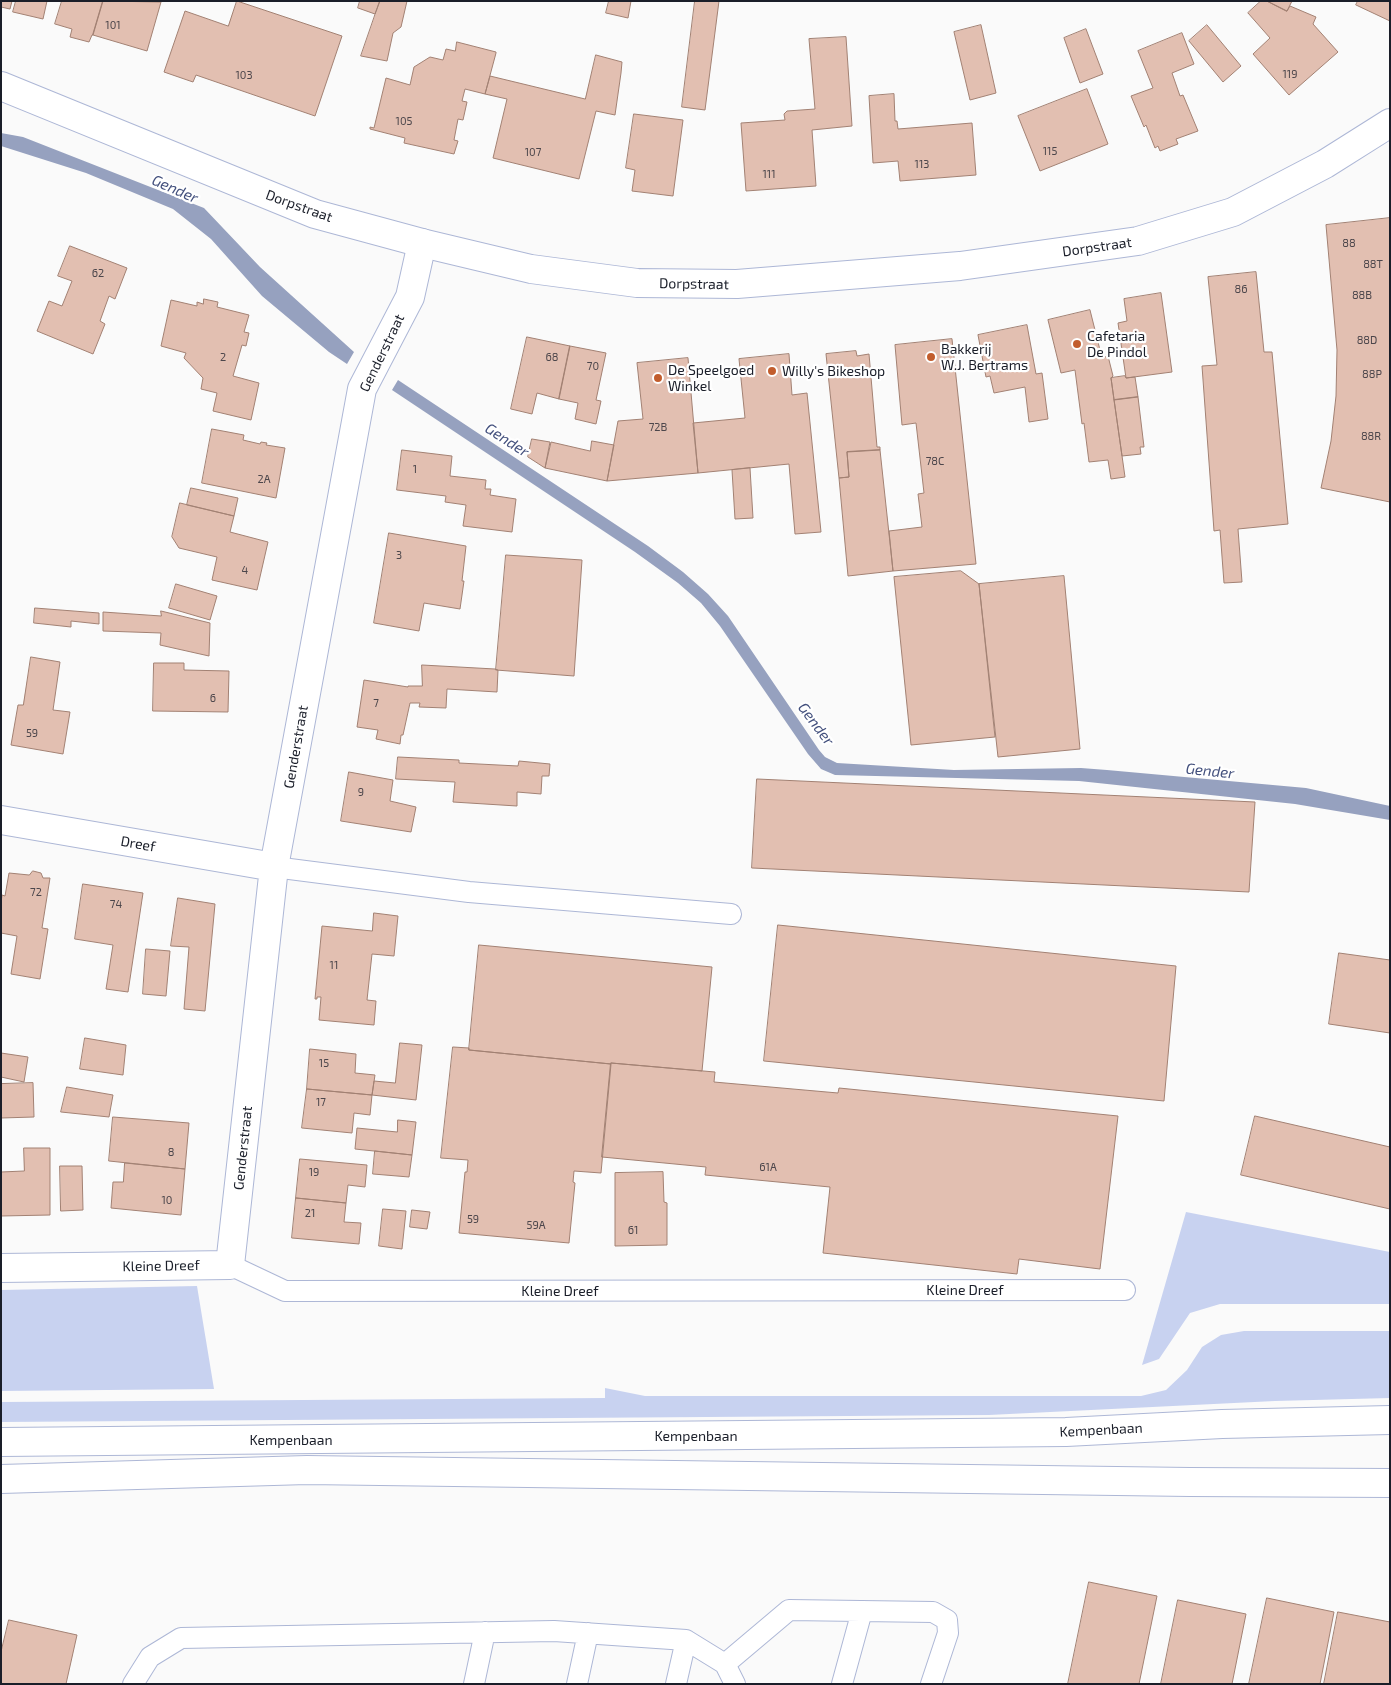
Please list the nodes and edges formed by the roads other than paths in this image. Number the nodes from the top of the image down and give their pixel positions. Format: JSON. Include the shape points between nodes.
{"nodes":[{"id":1,"x":1,"y":86,"type":"edge"},
{"id":2,"x":1390,"y":123,"type":"edge"},
{"id":3,"x":422,"y":243,"type":"junction"},
{"id":4,"x":1,"y":820,"type":"edge"},
{"id":5,"x":274,"y":868,"type":"junction"},
{"id":6,"x":731,"y":914,"type":"dead end"},
{"id":7,"x":230,"y":1265,"type":"junction"},
{"id":8,"x":1,"y":1268,"type":"edge"},
{"id":9,"x":1125,"y":1290,"type":"dead end"},
{"id":10,"x":1390,"y":1420,"type":"edge"},
{"id":11,"x":1,"y":1442,"type":"edge"},
{"id":12,"x":1,"y":1479,"type":"edge"},
{"id":13,"x":1390,"y":1482,"type":"edge"},
{"id":14,"x":862,"y":1611,"type":"junction"},
{"id":15,"x":485,"y":1632,"type":"junction"},
{"id":16,"x":588,"y":1633,"type":"junction"},
{"id":17,"x":686,"y":1640,"type":"junction"},
{"id":18,"x":725,"y":1664,"type":"junction"},
{"id":19,"x":133,"y":1684,"type":"edge"},
{"id":20,"x":474,"y":1684,"type":"edge"},
{"id":21,"x":577,"y":1684,"type":"edge"},
{"id":22,"x":676,"y":1684,"type":"edge"},
{"id":23,"x":735,"y":1684,"type":"edge"},
{"id":24,"x":842,"y":1684,"type":"edge"},
{"id":25,"x":932,"y":1684,"type":"edge"}],
"edges":[{"from":1,"to":3,"type":"street","name":"Dorpstraat","via":[[315,214]]},
{"from":2,"to":3,"type":"street","name":"Dorpstraat","via":[[1325,164],[1233,212],[1138,241],[960,266],[737,284],[637,283],[531,269]]},
{"from":3,"to":5,"type":"street","name":"Genderstraat","via":[[410,297],[362,389]]},
{"from":4,"to":5,"type":"street","name":"Dreef"},
{"from":5,"to":6,"type":"lane","via":[[469,892]]},
{"from":5,"to":7,"type":"street","name":"Genderstraat"},
{"from":7,"to":8,"type":"street","name":"Kleine Dreef"},
{"from":7,"to":9,"type":"lane","name":"Kleine Dreef","via":[[285,1291]]},
{"from":10,"to":11,"type":"street","name":"Kempenbaan","via":[[1066,1432]]},
{"from":12,"to":13,"type":"street","via":[[307,1470]]},
{"from":14,"to":18,"type":"lane","via":[[789,1610]]},
{"from":14,"to":24,"type":"lane"},
{"from":14,"to":25,"type":"lane","via":[[933,1612],[947,1620],[948,1633]]},
{"from":15,"to":16,"type":"lane"},
{"from":15,"to":19,"type":"lane","via":[[181,1638],[150,1657]]},
{"from":15,"to":20,"type":"lane"},
{"from":16,"to":17,"type":"lane"},
{"from":16,"to":21,"type":"lane"},
{"from":17,"to":18,"type":"lane"},
{"from":17,"to":22,"type":"lane"},
{"from":18,"to":23,"type":"lane"}]}
